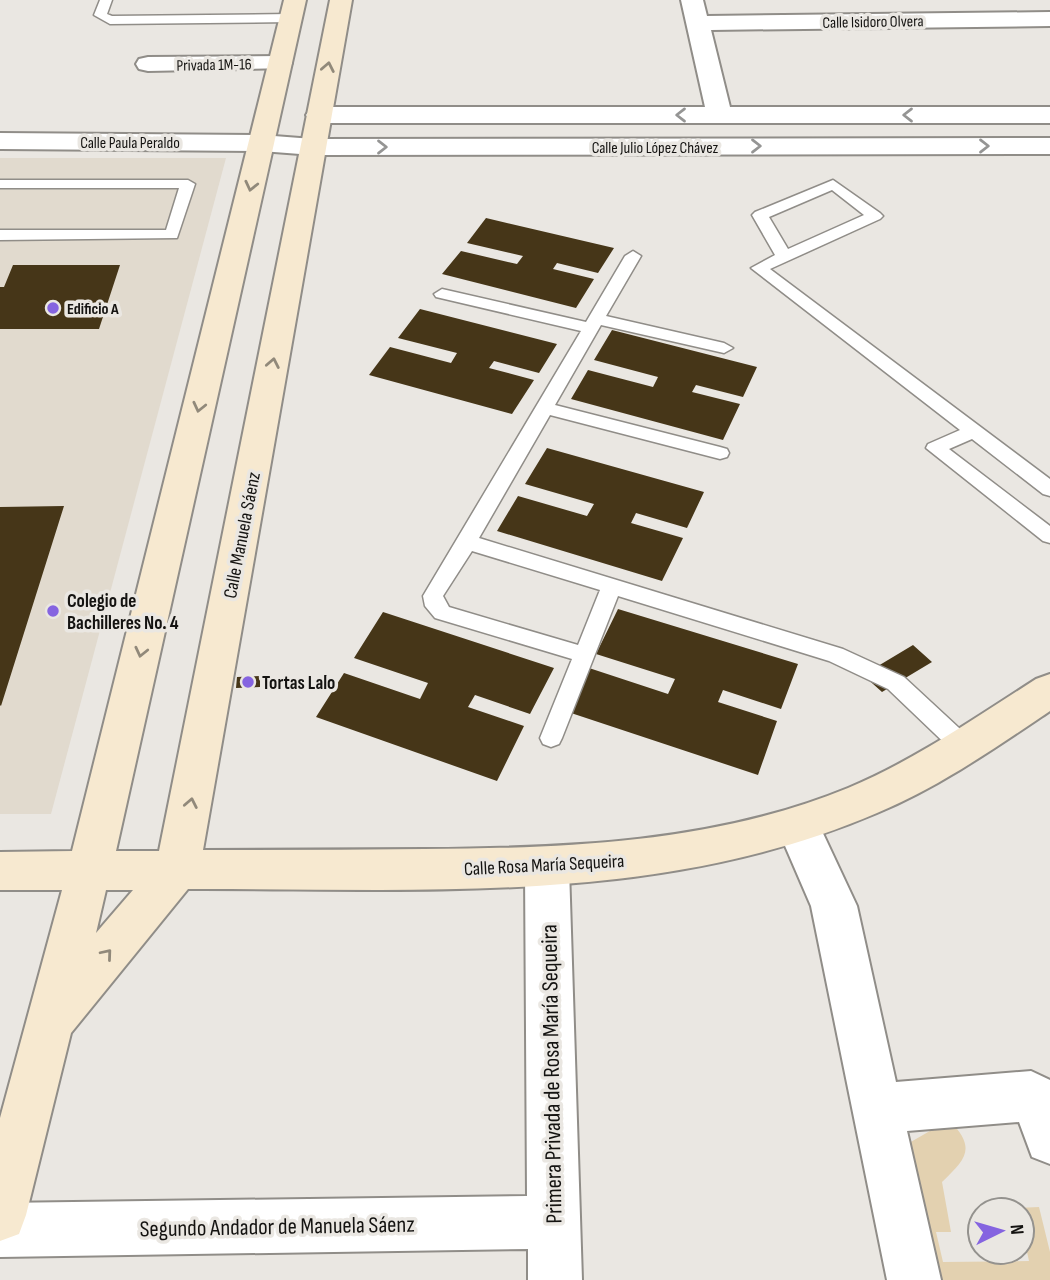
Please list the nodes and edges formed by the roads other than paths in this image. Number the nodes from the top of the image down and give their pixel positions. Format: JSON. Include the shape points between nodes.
{"nodes":[{"id":1,"x":106,"y":0,"type":"edge"},
{"id":2,"x":341,"y":0,"type":"edge"},
{"id":3,"x":293,"y":9,"type":"edge"},
{"id":4,"x":917,"y":10,"type":"edge"},
{"id":5,"x":863,"y":11,"type":"edge"},
{"id":6,"x":694,"y":12,"type":"edge"},
{"id":7,"x":1050,"y":19,"type":"edge"},
{"id":8,"x":280,"y":63,"type":"junction"},
{"id":9,"x":148,"y":64,"type":"dead end"},
{"id":10,"x":719,"y":115,"type":"junction"},
{"id":11,"x":1050,"y":115,"type":"edge"},
{"id":12,"x":316,"y":131,"type":"junction"},
{"id":13,"x":0,"y":141,"type":"edge"},
{"id":14,"x":261,"y":143,"type":"junction"},
{"id":15,"x":1050,"y":146,"type":"edge"},
{"id":16,"x":0,"y":184,"type":"edge"},
{"id":17,"x":0,"y":235,"type":"edge"},
{"id":18,"x":633,"y":256,"type":"dead end"},
{"id":19,"x":784,"y":256,"type":"junction"},
{"id":20,"x":442,"y":294,"type":"dead end"},
{"id":21,"x":594,"y":323,"type":"junction"},
{"id":22,"x":724,"y":348,"type":"dead end"},
{"id":23,"x":544,"y":408,"type":"junction"},
{"id":24,"x":972,"y":432,"type":"junction"},
{"id":25,"x":720,"y":453,"type":"dead end"},
{"id":26,"x":1050,"y":489,"type":"edge"},
{"id":27,"x":1050,"y":536,"type":"edge"},
{"id":28,"x":467,"y":542,"type":"junction"},
{"id":29,"x":612,"y":586,"type":"junction"},
{"id":30,"x":585,"y":655,"type":"junction"},
{"id":31,"x":1050,"y":690,"type":"edge"},
{"id":32,"x":551,"y":738,"type":"dead end"},
{"id":33,"x":964,"y":747,"type":"junction"},
{"id":34,"x":799,"y":825,"type":"junction"},
{"id":35,"x":547,"y":868,"type":"junction"},
{"id":36,"x":177,"y":870,"type":"junction"},
{"id":37,"x":0,"y":871,"type":"edge"},
{"id":38,"x":89,"y":871,"type":"junction"},
{"id":39,"x":48,"y":1026,"type":"junction"},
{"id":40,"x":877,"y":1108,"type":"junction"},
{"id":41,"x":1050,"y":1139,"type":"edge"},
{"id":42,"x":0,"y":1215,"type":"edge"},
{"id":43,"x":553,"y":1222,"type":"junction"},
{"id":44,"x":0,"y":1230,"type":"edge"},
{"id":45,"x":555,"y":1280,"type":"edge"},
{"id":46,"x":914,"y":1280,"type":"edge"}],
"edges":[{"from":1,"to":3,"type":"lane","via":[[100,15],[110,20]]},
{"from":12,"to":2,"type":"street","name":"Calle Manuela Sáenz","one_way":true},
{"from":3,"to":8,"type":"street","name":"Calle Manuela Sáenz"},
{"from":4,"to":5,"type":"street","name":"Calle Isidoro Olvera"},
{"from":4,"to":7,"type":"street","name":"Calle Isidoro Olvera"},
{"from":5,"to":6,"type":"street","name":"Calle Isidoro Olvera"},
{"from":6,"to":10,"type":"street"},
{"from":8,"to":9,"type":"street","name":"Privada 1M-16"},
{"from":8,"to":14,"type":"street","name":"Calle Manuela Sáenz"},
{"from":11,"to":10,"type":"street","name":"Calle Julio López Chávez","one_way":true},
{"from":10,"to":12,"type":"street","name":"Calle Julio López Chávez","one_way":true},
{"from":12,"to":14,"type":"street","name":"Calle Julio López Chávez"},
{"from":12,"to":15,"type":"street","name":"Calle Julio López Chávez","one_way":true},
{"from":36,"to":12,"type":"street","name":"Calle Manuela Sáenz","one_way":true},
{"from":13,"to":14,"type":"street","name":"Calle Paula Peraldo"},
{"from":14,"to":38,"type":"street","name":"Calle Manuela Sáenz","one_way":true},
{"from":16,"to":17,"type":"lane","via":[[188,184],[172,235]]},
{"from":18,"to":21,"type":"lane"},
{"from":19,"to":19,"type":"lane","via":[[760,215],[833,184],[875,216]]},
{"from":19,"to":24,"type":"lane","via":[[759,268]]},
{"from":20,"to":21,"type":"lane"},
{"from":21,"to":22,"type":"lane"},
{"from":21,"to":23,"type":"lane"},
{"from":23,"to":25,"type":"lane"},
{"from":23,"to":28,"type":"lane"},
{"from":24,"to":26,"type":"lane"},
{"from":24,"to":27,"type":"lane","via":[[935,448]]},
{"from":28,"to":29,"type":"lane"},
{"from":28,"to":30,"type":"lane","via":[[433,596],[442,613]]},
{"from":29,"to":30,"type":"lane"},
{"from":29,"to":33,"type":"lane","via":[[836,655],[896,683]]},
{"from":30,"to":32,"type":"lane"},
{"from":31,"to":33,"type":"street","name":"Calle Rosa María Sequeira"},
{"from":33,"to":34,"type":"street","name":"Calle Rosa María Sequeira","via":[[895,785]]},
{"from":34,"to":35,"type":"street","name":"Calle Rosa María Sequeira","via":[[677,855]]},
{"from":34,"to":40,"type":"street","via":[[834,906]]},
{"from":35,"to":36,"type":"street","name":"Calle Rosa María Sequeira"},
{"from":35,"to":43,"type":"street","name":"Primera Privada de Rosa María Sequeira"},
{"from":36,"to":38,"type":"street","name":"Calle Rosa María Sequeira"},
{"from":39,"to":36,"type":"street","name":"Calle Manuela Sáenz","one_way":true},
{"from":37,"to":38,"type":"street","name":"Calle Rosa María Sequeira"},
{"from":38,"to":39,"type":"street","name":"Calle Manuela Sáenz"},
{"from":39,"to":42,"type":"street","name":"Calle Manuela Sáenz"},
{"from":40,"to":41,"type":"street","via":[[1031,1096],[1039,1103]]},
{"from":40,"to":46,"type":"street"},
{"from":43,"to":44,"type":"street","name":"Segundo Andador de Manuela Sáenz"},
{"from":43,"to":45,"type":"street","name":"Primera Privada de Rosa María Sequeira"}]}
